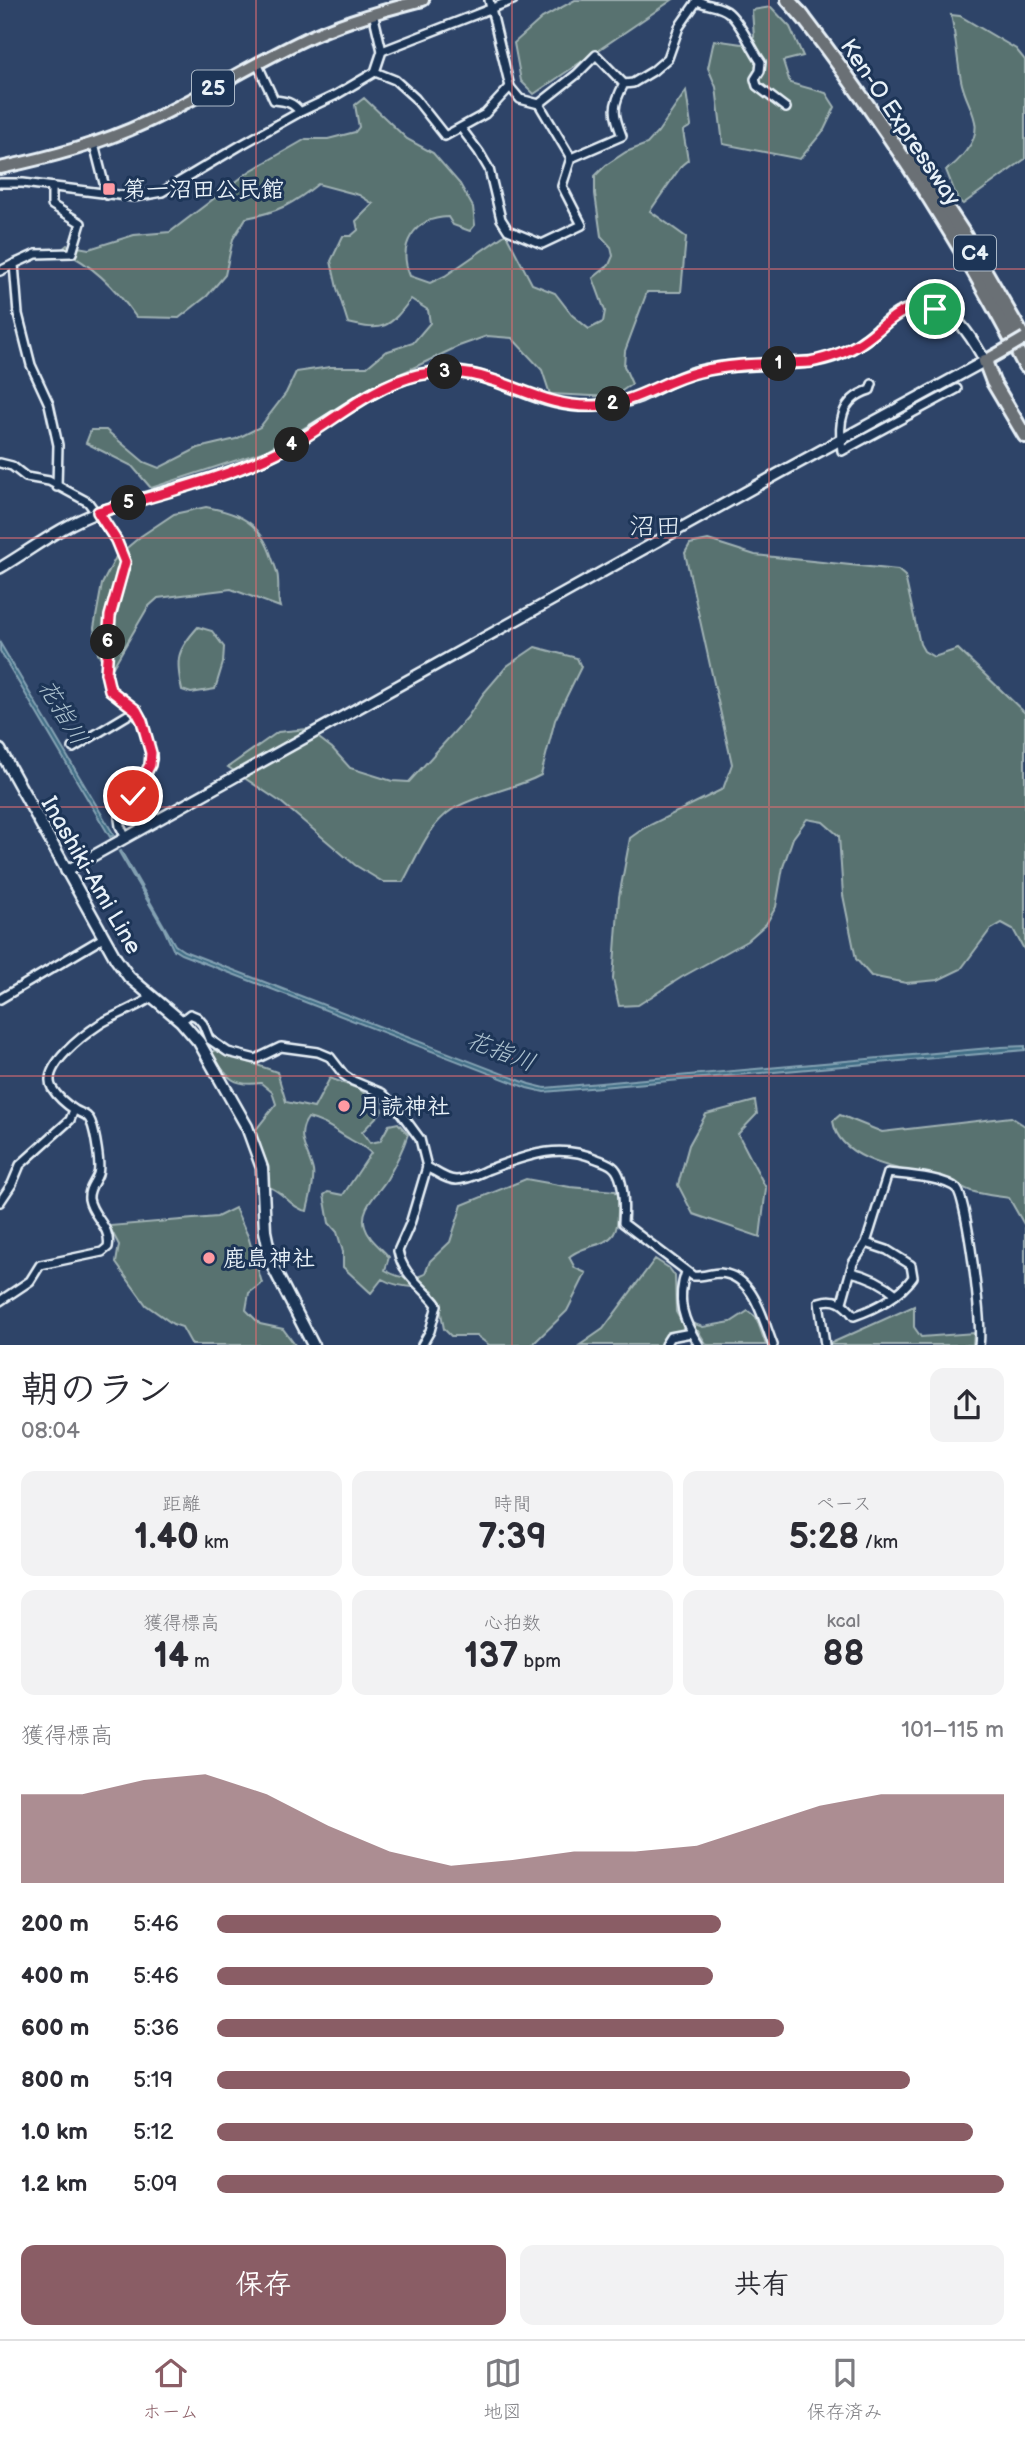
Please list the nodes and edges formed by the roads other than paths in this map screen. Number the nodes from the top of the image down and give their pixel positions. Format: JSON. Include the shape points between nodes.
{"nodes":[{"id":1,"x":423,"y":0,"type":"edge"},
{"id":2,"x":489,"y":0,"type":"edge"},
{"id":3,"x":513,"y":0,"type":"edge"},
{"id":4,"x":788,"y":0,"type":"edge"},
{"id":5,"x":697,"y":1,"type":"edge"},
{"id":6,"x":492,"y":10,"type":"junction"},
{"id":7,"x":373,"y":13,"type":"junction"},
{"id":8,"x":800,"y":13,"type":"junction"},
{"id":9,"x":382,"y":51,"type":"junction"},
{"id":10,"x":257,"y":64,"type":"junction"},
{"id":11,"x":374,"y":72,"type":"junction"},
{"id":12,"x":624,"y":84,"type":"junction"},
{"id":13,"x":510,"y":87,"type":"junction"},
{"id":14,"x":539,"y":104,"type":"junction"},
{"id":15,"x":786,"y":108,"type":"dead end"},
{"id":16,"x":300,"y":112,"type":"junction"},
{"id":17,"x":461,"y":128,"type":"junction"},
{"id":18,"x":94,"y":144,"type":"junction"},
{"id":19,"x":571,"y":158,"type":"junction"},
{"id":20,"x":0,"y":168,"type":"edge"},
{"id":21,"x":0,"y":183,"type":"edge"},
{"id":22,"x":52,"y":187,"type":"junction"},
{"id":23,"x":107,"y":195,"type":"junction"},
{"id":24,"x":14,"y":264,"type":"junction"},
{"id":25,"x":0,"y":271,"type":"edge"},
{"id":26,"x":1025,"y":339,"type":"edge"},
{"id":27,"x":985,"y":361,"type":"junction"},
{"id":28,"x":1025,"y":366,"type":"edge"},
{"id":29,"x":873,"y":384,"type":"dead end"},
{"id":30,"x":957,"y":389,"type":"dead end"},
{"id":31,"x":1025,"y":423,"type":"edge"},
{"id":32,"x":1025,"y":436,"type":"edge"},
{"id":33,"x":841,"y":441,"type":"junction"},
{"id":34,"x":0,"y":463,"type":"edge"},
{"id":35,"x":57,"y":487,"type":"junction"},
{"id":36,"x":98,"y":512,"type":"junction"},
{"id":37,"x":0,"y":568,"type":"edge"},
{"id":38,"x":136,"y":710,"type":"junction"},
{"id":39,"x":73,"y":748,"type":"dead end"},
{"id":40,"x":0,"y":750,"type":"edge"},
{"id":41,"x":126,"y":838,"type":"junction"},
{"id":42,"x":66,"y":871,"type":"junction"},
{"id":43,"x":103,"y":938,"type":"junction"},
{"id":44,"x":152,"y":997,"type":"junction"},
{"id":45,"x":0,"y":999,"type":"edge"},
{"id":46,"x":181,"y":1021,"type":"junction"},
{"id":47,"x":74,"y":1110,"type":"junction"},
{"id":48,"x":427,"y":1167,"type":"junction"},
{"id":49,"x":0,"y":1202,"type":"edge"},
{"id":50,"x":866,"y":1242,"type":"junction"},
{"id":51,"x":685,"y":1272,"type":"junction"},
{"id":52,"x":851,"y":1272,"type":"junction"},
{"id":53,"x":896,"y":1294,"type":"junction"},
{"id":54,"x":0,"y":1301,"type":"edge"},
{"id":55,"x":842,"y":1302,"type":"junction"},
{"id":56,"x":691,"y":1333,"type":"junction"},
{"id":57,"x":313,"y":1345,"type":"edge"},
{"id":58,"x":422,"y":1345,"type":"edge"},
{"id":59,"x":665,"y":1345,"type":"edge"},
{"id":60,"x":699,"y":1345,"type":"edge"},
{"id":61,"x":773,"y":1345,"type":"edge"},
{"id":62,"x":825,"y":1345,"type":"edge"},
{"id":63,"x":979,"y":1345,"type":"edge"}],
"edges":[{"from":1,"to":7,"type":"main road","number":"25"},
{"from":2,"to":6,"type":"street"},
{"from":3,"to":6,"type":"street"},
{"from":4,"to":8,"type":"highway","name":"Ken-O Expressway","number":"C4"},
{"from":5,"to":12,"type":"street","via":[[679,27],[668,58],[633,83]]},
{"from":5,"to":15,"type":"street","via":[[728,12],[761,62],[757,86]]},
{"from":6,"to":9,"type":"street"},
{"from":6,"to":13,"type":"street"},
{"from":7,"to":9,"type":"street"},
{"from":7,"to":10,"type":"main road","number":"25"},
{"from":8,"to":26,"type":"highway","name":"Ken-O Expressway","number":"C4","via":[[892,126],[962,231]]},
{"from":8,"to":28,"type":"highway","name":"Ken-O Expressway","number":"C4","via":[[886,129]]},
{"from":9,"to":11,"type":"street"},
{"from":10,"to":16,"type":"street","via":[[274,100],[296,106]]},
{"from":10,"to":18,"type":"main road","number":"25","via":[[177,108]]},
{"from":11,"to":16,"type":"street"},
{"from":11,"to":17,"type":"street","via":[[405,89],[445,136]]},
{"from":12,"to":14,"type":"street","via":[[596,55]]},
{"from":12,"to":19,"type":"street","via":[[615,100],[614,117],[622,136]]},
{"from":13,"to":14,"type":"street","via":[[520,99]]},
{"from":13,"to":17,"type":"street","via":[[485,114]]},
{"from":14,"to":19,"type":"street"},
{"from":16,"to":23,"type":"street","via":[[162,192]]},
{"from":17,"to":19,"type":"street","via":[[489,169],[508,230],[542,244],[582,225],[562,186]]},
{"from":18,"to":20,"type":"main road","number":"25"},
{"from":18,"to":23,"type":"street"},
{"from":21,"to":22,"type":"street"},
{"from":22,"to":23,"type":"street"},
{"from":22,"to":24,"type":"street","via":[[52,205],[81,223],[72,253],[36,254]]},
{"from":24,"to":25,"type":"street"},
{"from":24,"to":35,"type":"street","via":[[18,314],[58,445]]},
{"from":26,"to":27,"type":"main road","bridge":true},
{"from":27,"to":31,"type":"highway"},
{"from":27,"to":32,"type":"highway"},
{"from":27,"to":33,"type":"street"},
{"from":27,"to":36,"type":"street","via":[[949,315],[914,307],[894,315],[862,343],[838,355],[810,362],[700,371],[612,404],[562,403],[462,372],[419,375],[388,386],[290,446],[240,469]]},
{"from":29,"to":33,"type":"street","via":[[849,401],[839,426]]},
{"from":30,"to":33,"type":"street","via":[[842,451]]},
{"from":33,"to":41,"type":"street"},
{"from":34,"to":35,"type":"street"},
{"from":35,"to":36,"type":"street"},
{"from":36,"to":37,"type":"street"},
{"from":36,"to":38,"type":"street","via":[[125,562],[110,616],[106,673],[110,690]]},
{"from":38,"to":39,"type":"street"},
{"from":38,"to":41,"type":"street","via":[[152,759],[119,819]]},
{"from":40,"to":42,"type":"main road","name":"Inashiki-Ami Line"},
{"from":41,"to":42,"type":"street"},
{"from":42,"to":43,"type":"main road","name":"Inashiki-Ami Line"},
{"from":43,"to":44,"type":"main road","name":"Inashiki-Ami Line","via":[[122,968]]},
{"from":43,"to":45,"type":"street"},
{"from":44,"to":46,"type":"main road","name":"Inashiki-Ami Line"},
{"from":44,"to":47,"type":"street","via":[[101,1024],[55,1064],[50,1086]]},
{"from":46,"to":48,"type":"street","via":[[190,1014],[197,1017],[209,1039],[241,1057],[256,1059],[281,1047],[330,1057],[344,1075],[382,1093],[398,1109],[420,1139]]},
{"from":46,"to":57,"type":"main road","name":"Inashiki-Ami Line","via":[[208,1055],[257,1150],[272,1265]]},
{"from":47,"to":49,"type":"street","via":[[70,1120],[20,1165]]},
{"from":47,"to":54,"type":"street","via":[[92,1122],[99,1174],[89,1197],[108,1235],[108,1247],[40,1265],[30,1281]]},
{"from":48,"to":51,"type":"street","via":[[455,1180],[552,1150],[587,1155],[615,1169],[623,1195],[623,1223]]},
{"from":48,"to":58,"type":"street","via":[[398,1251],[408,1275],[437,1306]]},
{"from":50,"to":52,"type":"street"},
{"from":50,"to":53,"type":"street","via":[[911,1265],[912,1277]]},
{"from":50,"to":63,"type":"street","via":[[888,1173],[950,1184],[958,1190],[966,1217]]},
{"from":51,"to":56,"type":"street","via":[[681,1304]]},
{"from":51,"to":61,"type":"street","via":[[702,1277],[723,1273],[743,1284],[754,1298]]},
{"from":52,"to":53,"type":"street","via":[[883,1283]]},
{"from":52,"to":55,"type":"street"},
{"from":53,"to":55,"type":"street","via":[[855,1316]]},
{"from":55,"to":62,"type":"street","via":[[819,1302]]},
{"from":56,"to":59,"type":"street","via":[[670,1337]]},
{"from":56,"to":60,"type":"street"}]}
